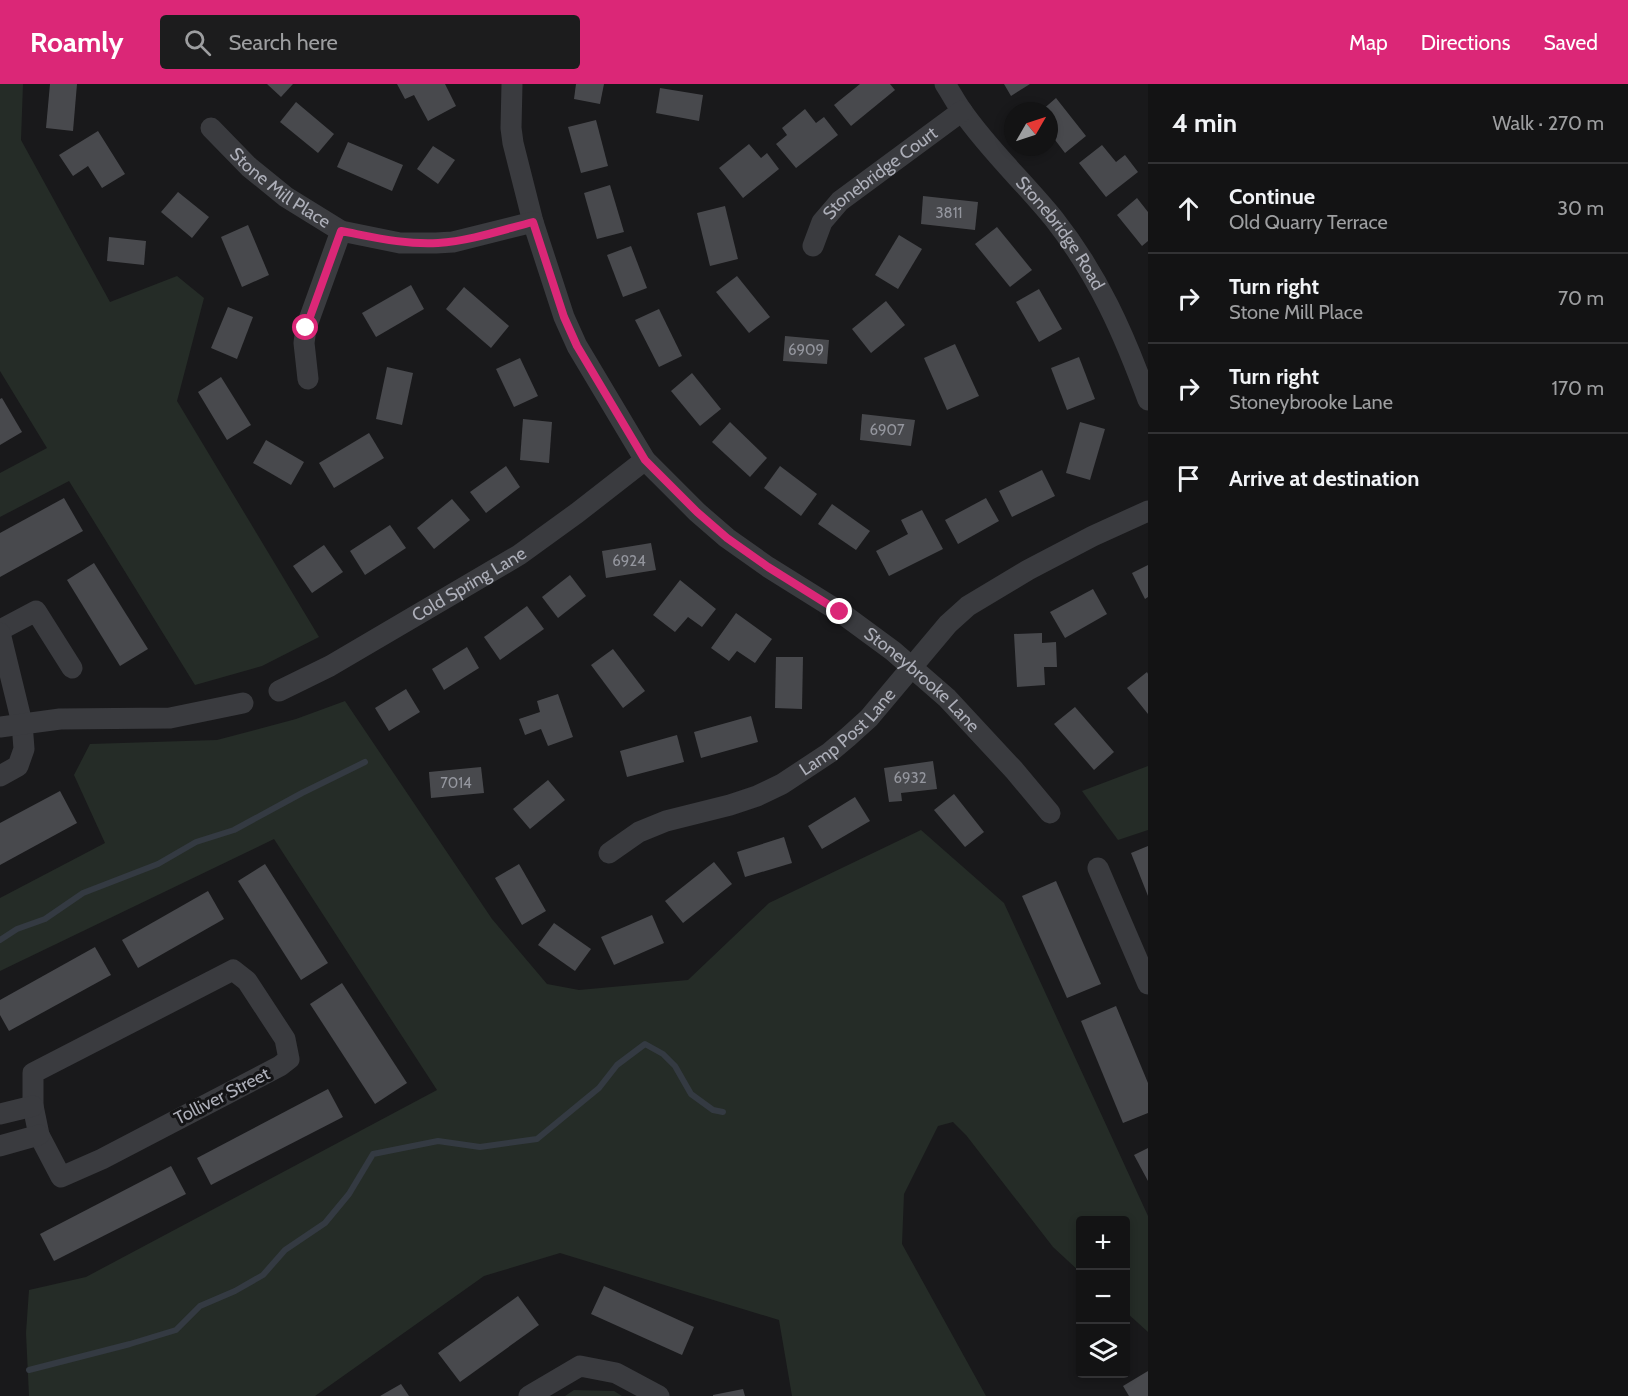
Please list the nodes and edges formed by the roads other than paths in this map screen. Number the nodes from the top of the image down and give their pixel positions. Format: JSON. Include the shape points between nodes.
{"nodes":[{"id":1,"x":512,"y":84,"type":"edge"},
{"id":2,"x":945,"y":84,"type":"edge"},
{"id":3,"x":962,"y":111,"type":"junction"},
{"id":4,"x":211,"y":128,"type":"dead end"},
{"id":5,"x":533,"y":222,"type":"junction"},
{"id":6,"x":341,"y":231,"type":"junction"},
{"id":7,"x":813,"y":246,"type":"dead end"},
{"id":8,"x":308,"y":379,"type":"dead end"},
{"id":9,"x":1148,"y":400,"type":"edge"},
{"id":10,"x":645,"y":460,"type":"junction"},
{"id":11,"x":1148,"y":511,"type":"edge"},
{"id":12,"x":0,"y":631,"type":"edge"},
{"id":13,"x":72,"y":668,"type":"dead end"},
{"id":14,"x":912,"y":668,"type":"junction"},
{"id":15,"x":279,"y":691,"type":"dead end"},
{"id":16,"x":243,"y":703,"type":"dead end"},
{"id":17,"x":21,"y":723,"type":"junction"},
{"id":18,"x":0,"y":727,"type":"edge"},
{"id":19,"x":0,"y":776,"type":"edge"},
{"id":20,"x":1050,"y":813,"type":"dead end"},
{"id":21,"x":609,"y":853,"type":"dead end"},
{"id":22,"x":1098,"y":868,"type":"dead end"},
{"id":23,"x":1148,"y":984,"type":"edge"},
{"id":24,"x":33,"y":1106,"type":"junction"},
{"id":25,"x":0,"y":1114,"type":"edge"},
{"id":26,"x":39,"y":1135,"type":"junction"},
{"id":27,"x":0,"y":1146,"type":"edge"},
{"id":28,"x":529,"y":1396,"type":"edge"},
{"id":29,"x":659,"y":1396,"type":"edge"}],
"edges":[{"from":1,"to":5,"type":"street","name":"Stoneybrooke Lane","via":[[513,143]]},
{"from":2,"to":3,"type":"street","name":"Stonebridge Road"},
{"from":3,"to":7,"type":"street","name":"Stonebridge Court","via":[[840,201],[822,222]]},
{"from":3,"to":9,"type":"street","name":"Stonebridge Road","via":[[1077,251],[1113,313]]},
{"from":4,"to":6,"type":"street","name":"Stone Mill Place","via":[[286,197]]},
{"from":5,"to":6,"type":"street","name":"Stone Mill Place","via":[[436,243],[400,243]]},
{"from":5,"to":10,"type":"street","name":"Stoneybrooke Lane","via":[[577,346]]},
{"from":6,"to":8,"type":"street","via":[[306,328]]},
{"from":10,"to":14,"type":"street","name":"Stoneybrooke Lane","via":[[727,538],[840,612]]},
{"from":10,"to":15,"type":"street","name":"Cold Spring Lane","via":[[519,555],[330,666]]},
{"from":11,"to":14,"type":"street","name":"Lamp Post Lane","via":[[1028,570],[968,606]]},
{"from":12,"to":13,"type":"street","via":[[36,611]]},
{"from":12,"to":17,"type":"street"},
{"from":14,"to":20,"type":"street","name":"Stoneybrooke Lane","via":[[982,734]]},
{"from":14,"to":21,"type":"street","name":"Lamp Post Lane","via":[[848,737],[782,784],[730,805],[666,821],[639,832]]},
{"from":16,"to":17,"type":"street","via":[[170,718]]},
{"from":17,"to":18,"type":"street"},
{"from":17,"to":19,"type":"street","via":[[24,749],[18,766]]},
{"from":22,"to":23,"type":"street"},
{"from":24,"to":25,"type":"street"},
{"from":24,"to":26,"type":"street","name":"Tolliver Street"},
{"from":24,"to":26,"type":"street","name":"Tolliver Street","via":[[33,1073],[233,970],[247,981],[285,1039],[288,1059],[280,1066],[62,1177]]},
{"from":26,"to":27,"type":"street"},
{"from":28,"to":29,"type":"street","via":[[580,1366],[616,1373]]}]}
